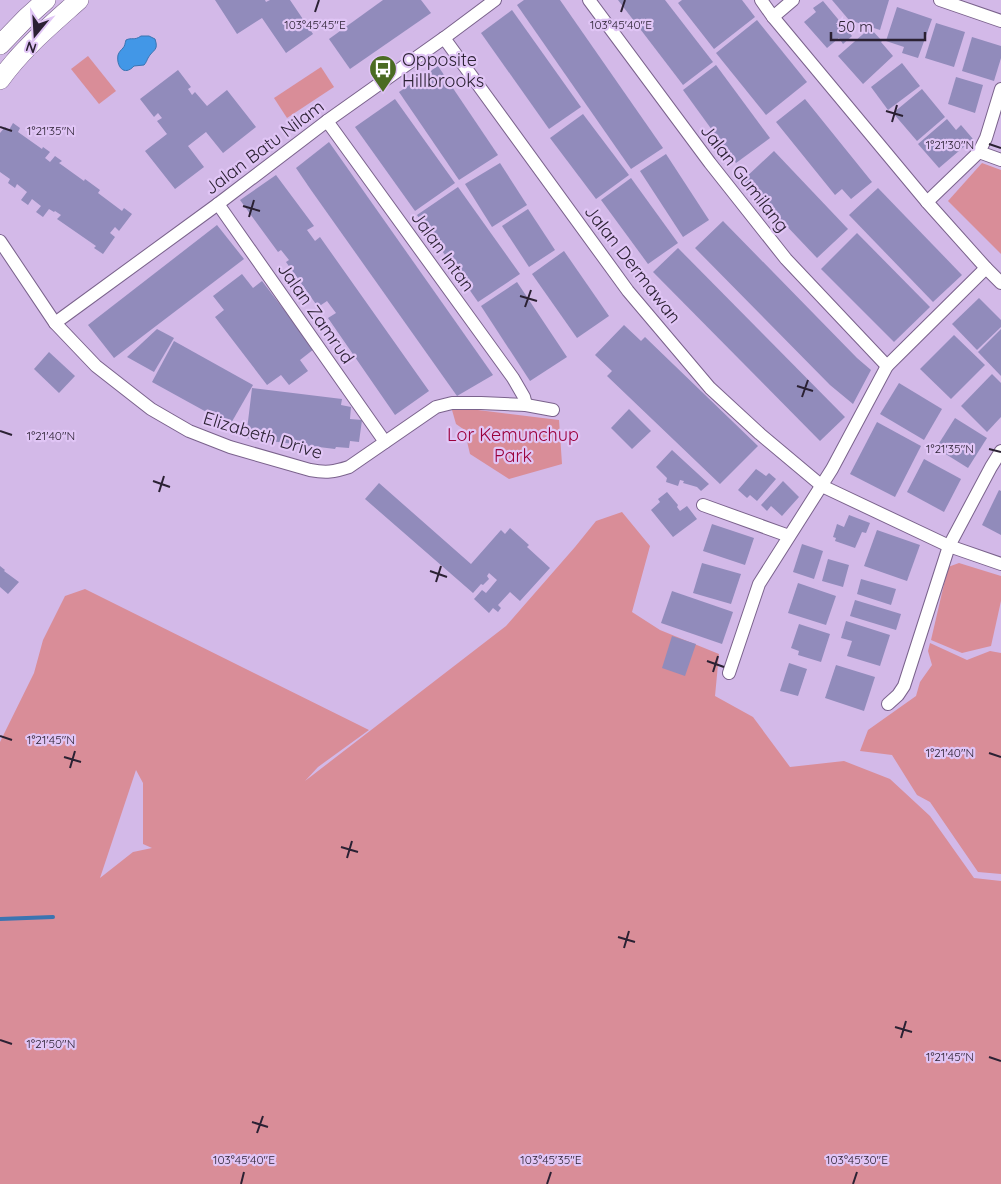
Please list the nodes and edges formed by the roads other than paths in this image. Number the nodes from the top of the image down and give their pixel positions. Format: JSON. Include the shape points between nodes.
{"nodes":[{"id":1,"x":32,"y":0,"type":"edge"},
{"id":2,"x":46,"y":0,"type":"edge"},
{"id":3,"x":79,"y":0,"type":"edge"},
{"id":4,"x":494,"y":0,"type":"edge"},
{"id":5,"x":589,"y":0,"type":"edge"},
{"id":6,"x":761,"y":0,"type":"edge"},
{"id":7,"x":793,"y":0,"type":"edge"},
{"id":8,"x":940,"y":0,"type":"edge"},
{"id":9,"x":774,"y":17,"type":"junction"},
{"id":10,"x":26,"y":18,"type":"junction"},
{"id":11,"x":1001,"y":21,"type":"edge"},
{"id":12,"x":444,"y":38,"type":"junction"},
{"id":13,"x":0,"y":44,"type":"edge"},
{"id":14,"x":0,"y":80,"type":"edge"},
{"id":15,"x":1001,"y":89,"type":"edge"},
{"id":16,"x":327,"y":121,"type":"junction"},
{"id":17,"x":980,"y":152,"type":"junction"},
{"id":18,"x":1001,"y":160,"type":"edge"},
{"id":19,"x":927,"y":202,"type":"junction"},
{"id":20,"x":218,"y":204,"type":"junction"},
{"id":21,"x":0,"y":241,"type":"edge"},
{"id":22,"x":986,"y":268,"type":"junction"},
{"id":23,"x":1001,"y":283,"type":"edge"},
{"id":24,"x":55,"y":323,"type":"junction"},
{"id":25,"x":887,"y":366,"type":"junction"},
{"id":26,"x":526,"y":405,"type":"junction"},
{"id":27,"x":553,"y":410,"type":"dead end"},
{"id":28,"x":385,"y":442,"type":"junction"},
{"id":29,"x":1001,"y":451,"type":"edge"},
{"id":30,"x":822,"y":486,"type":"junction"},
{"id":31,"x":703,"y":505,"type":"dead end"},
{"id":32,"x":789,"y":536,"type":"junction"},
{"id":33,"x":949,"y":546,"type":"junction"},
{"id":34,"x":1001,"y":564,"type":"edge"},
{"id":35,"x":729,"y":674,"type":"dead end"},
{"id":36,"x":888,"y":704,"type":"dead end"}],
"edges":[{"from":1,"to":10,"type":"street"},
{"from":2,"to":10,"type":"street"},
{"from":3,"to":14,"type":"street","via":[[42,32]]},
{"from":4,"to":12,"type":"street","name":"Jalan Batu Nilam"},
{"from":5,"to":25,"type":"street","name":"Jalan Gumilang","via":[[786,259]]},
{"from":6,"to":9,"type":"street"},
{"from":7,"to":9,"type":"street"},
{"from":8,"to":11,"type":"street"},
{"from":9,"to":19,"type":"street"},
{"from":10,"to":13,"type":"street"},
{"from":12,"to":16,"type":"street","name":"Jalan Batu Nilam"},
{"from":12,"to":30,"type":"street","name":"Jalan Dermawan","via":[[628,291],[710,388]]},
{"from":15,"to":17,"type":"street"},
{"from":16,"to":20,"type":"street","name":"Jalan Batu Nilam"},
{"from":16,"to":26,"type":"street","name":"Jalan Intan","via":[[514,378]]},
{"from":17,"to":18,"type":"street"},
{"from":17,"to":19,"type":"street"},
{"from":19,"to":22,"type":"street"},
{"from":20,"to":24,"type":"street","name":"Jalan Batu Nilam"},
{"from":20,"to":28,"type":"street","name":"Jalan Zamrud"},
{"from":21,"to":24,"type":"street","name":"Elizabeth Drive"},
{"from":22,"to":23,"type":"street"},
{"from":22,"to":25,"type":"street"},
{"from":24,"to":28,"type":"street","name":"Elizabeth Drive","via":[[96,366],[151,409],[189,431],[230,447],[323,473],[349,467]]},
{"from":25,"to":30,"type":"street"},
{"from":26,"to":27,"type":"street","name":"Elizabeth Drive"},
{"from":26,"to":28,"type":"street","name":"Elizabeth Drive","via":[[452,403],[436,407]]},
{"from":29,"to":33,"type":"street"},
{"from":30,"to":32,"type":"street"},
{"from":30,"to":33,"type":"street","name":"Jalan Dermawan"},
{"from":31,"to":32,"type":"street"},
{"from":32,"to":35,"type":"street","via":[[759,584]]},
{"from":33,"to":34,"type":"street","name":"Jalan Dermawan"},
{"from":33,"to":36,"type":"street","via":[[904,686]]}]}
